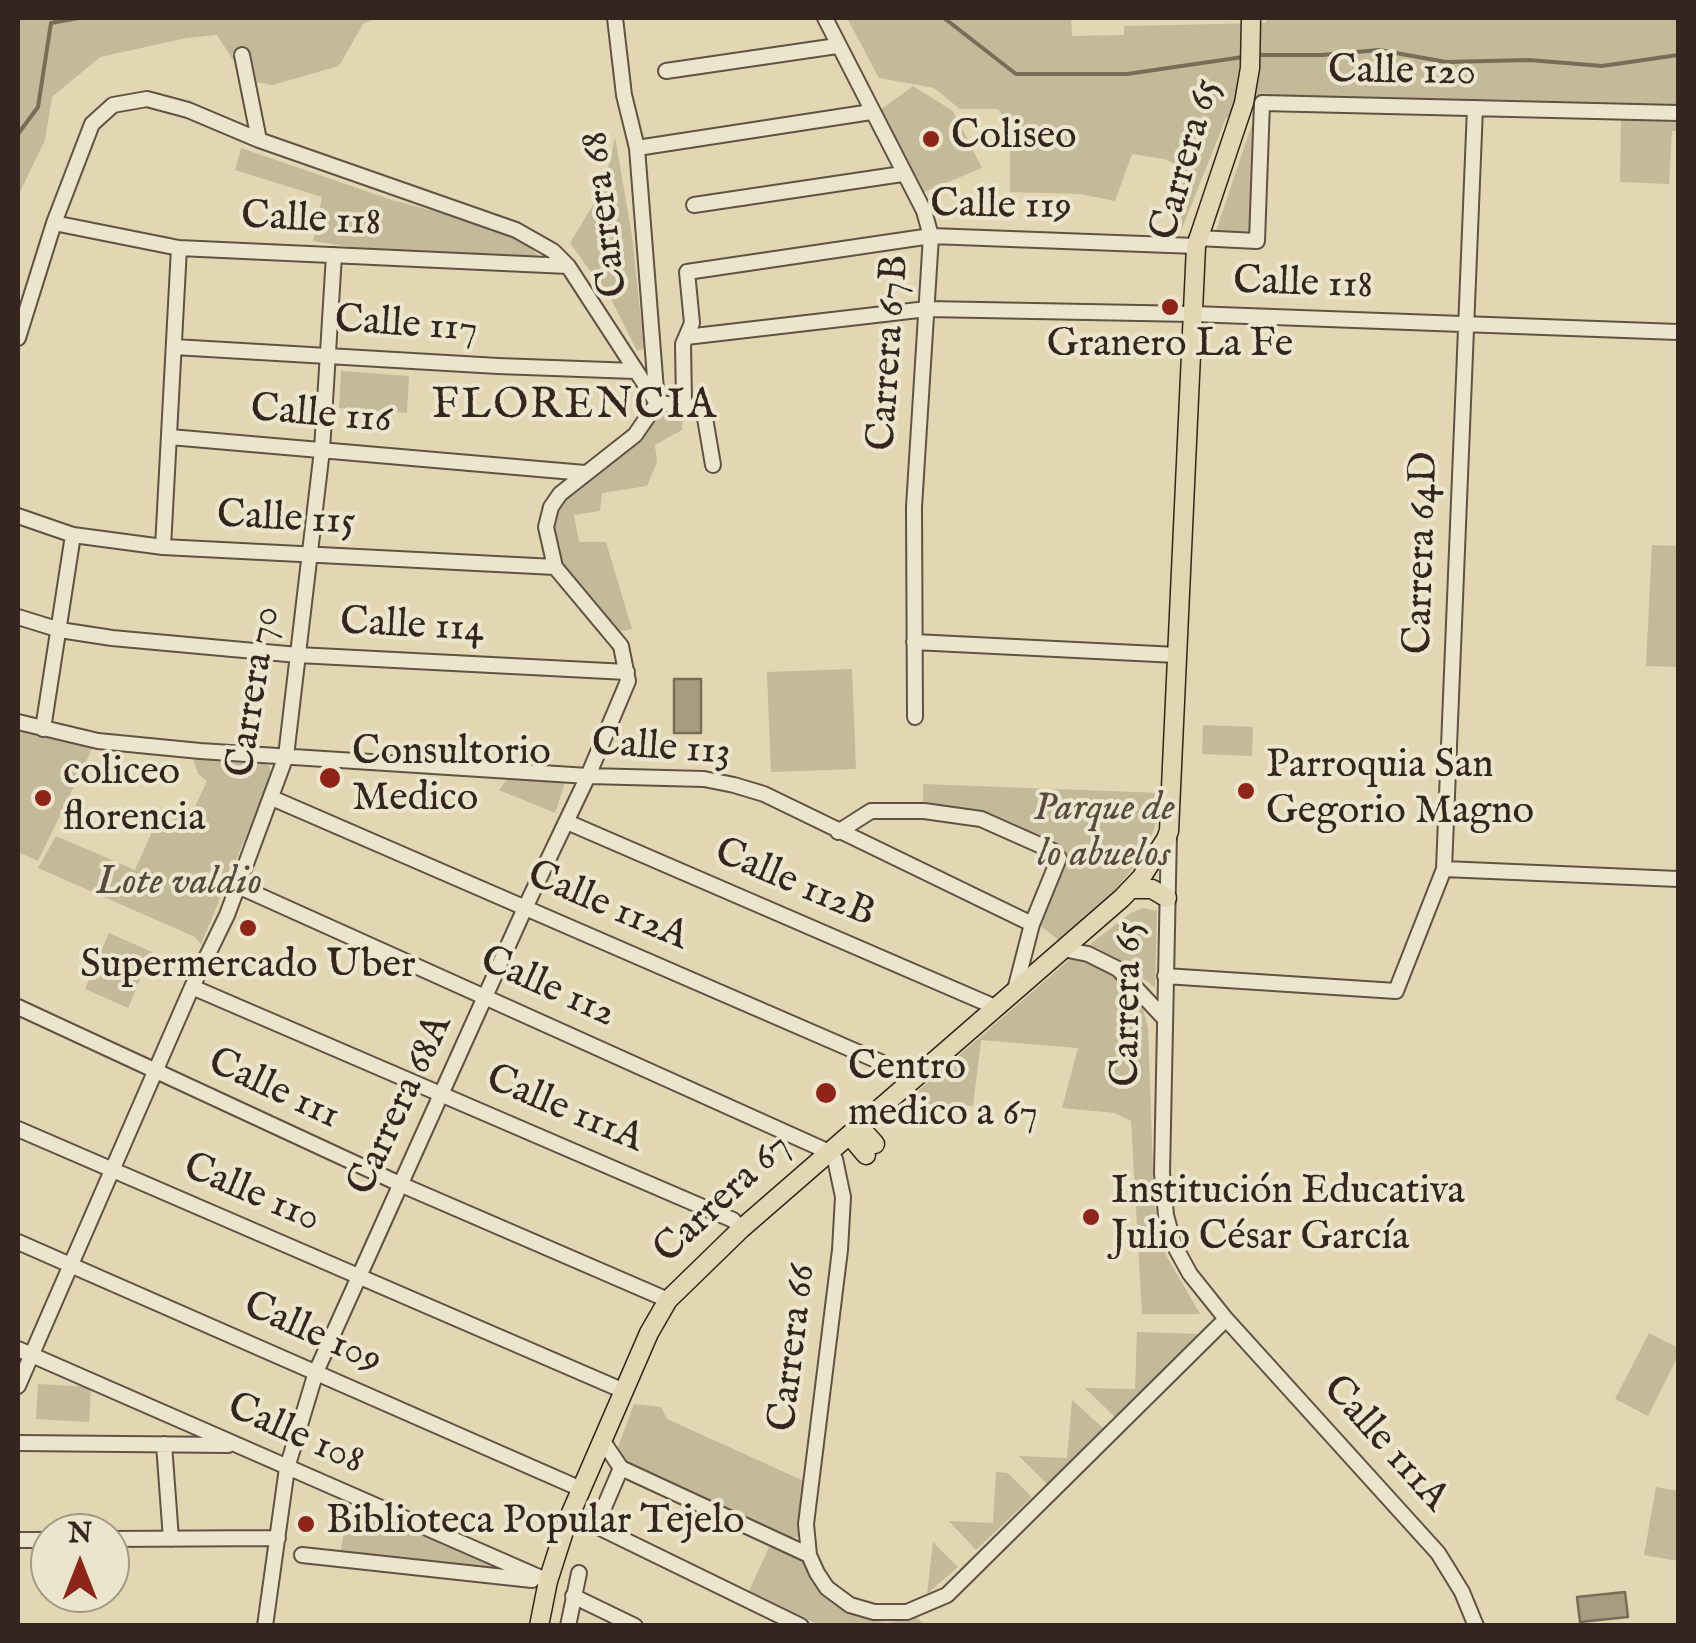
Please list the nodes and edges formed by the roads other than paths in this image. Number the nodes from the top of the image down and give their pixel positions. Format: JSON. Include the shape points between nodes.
{"nodes":[{"id":1,"x":615,"y":18,"type":"edge"},
{"id":2,"x":825,"y":18,"type":"edge"},
{"id":3,"x":1250,"y":18,"type":"edge"},
{"id":4,"x":837,"y":46,"type":"junction"},
{"id":5,"x":242,"y":55,"type":"dead end"},
{"id":6,"x":666,"y":71,"type":"dead end"},
{"id":7,"x":1476,"y":108,"type":"junction"},
{"id":8,"x":871,"y":112,"type":"junction"},
{"id":9,"x":1678,"y":113,"type":"edge"},
{"id":10,"x":259,"y":140,"type":"junction"},
{"id":11,"x":637,"y":148,"type":"junction"},
{"id":12,"x":902,"y":174,"type":"junction"},
{"id":13,"x":694,"y":205,"type":"dead end"},
{"id":14,"x":54,"y":223,"type":"junction"},
{"id":15,"x":932,"y":236,"type":"junction"},
{"id":16,"x":1258,"y":241,"type":"joint"},
{"id":17,"x":1196,"y":242,"type":"junction"},
{"id":18,"x":179,"y":248,"type":"junction"},
{"id":19,"x":334,"y":255,"type":"junction"},
{"id":20,"x":568,"y":266,"type":"junction"},
{"id":21,"x":927,"y":309,"type":"junction"},
{"id":22,"x":1193,"y":314,"type":"junction"},
{"id":23,"x":1466,"y":324,"type":"junction"},
{"id":24,"x":1678,"y":332,"type":"edge"},
{"id":25,"x":686,"y":337,"type":"junction"},
{"id":26,"x":18,"y":338,"type":"edge"},
{"id":27,"x":174,"y":347,"type":"junction"},
{"id":28,"x":329,"y":354,"type":"junction"},
{"id":29,"x":634,"y":371,"type":"junction"},
{"id":30,"x":658,"y":403,"type":"junction"},
{"id":31,"x":691,"y":405,"type":"junction"},
{"id":32,"x":170,"y":437,"type":"junction"},
{"id":33,"x":322,"y":450,"type":"junction"},
{"id":34,"x":714,"y":465,"type":"dead end"},
{"id":35,"x":585,"y":473,"type":"junction"},
{"id":36,"x":18,"y":516,"type":"edge"},
{"id":37,"x":73,"y":535,"type":"junction"},
{"id":38,"x":163,"y":547,"type":"junction"},
{"id":39,"x":308,"y":555,"type":"junction"},
{"id":40,"x":555,"y":568,"type":"junction"},
{"id":41,"x":18,"y":617,"type":"edge"},
{"id":42,"x":60,"y":630,"type":"junction"},
{"id":43,"x":914,"y":642,"type":"junction"},
{"id":44,"x":298,"y":655,"type":"junction"},
{"id":45,"x":1177,"y":655,"type":"junction"},
{"id":46,"x":627,"y":672,"type":"junction"},
{"id":47,"x":915,"y":717,"type":"dead end"},
{"id":48,"x":18,"y":722,"type":"edge"},
{"id":49,"x":43,"y":729,"type":"junction"},
{"id":50,"x":286,"y":756,"type":"junction"},
{"id":51,"x":588,"y":776,"type":"junction"},
{"id":52,"x":272,"y":798,"type":"junction"},
{"id":53,"x":567,"y":822,"type":"junction"},
{"id":54,"x":838,"y":832,"type":"junction"},
{"id":55,"x":1170,"y":832,"type":"junction"},
{"id":56,"x":1444,"y":870,"type":"junction"},
{"id":57,"x":1678,"y":879,"type":"edge"},
{"id":58,"x":238,"y":886,"type":"junction"},
{"id":59,"x":1132,"y":889,"type":"junction"},
{"id":60,"x":1168,"y":898,"type":"junction"},
{"id":61,"x":526,"y":908,"type":"junction"},
{"id":62,"x":1032,"y":924,"type":"junction"},
{"id":63,"x":1063,"y":949,"type":"junction"},
{"id":64,"x":1165,"y":976,"type":"junction"},
{"id":65,"x":192,"y":986,"type":"junction"},
{"id":66,"x":1015,"y":990,"type":"junction"},
{"id":67,"x":487,"y":998,"type":"junction"},
{"id":68,"x":995,"y":1007,"type":"junction"},
{"id":69,"x":18,"y":1008,"type":"edge"},
{"id":70,"x":1164,"y":1017,"type":"junction"},
{"id":71,"x":155,"y":1072,"type":"junction"},
{"id":72,"x":915,"y":1077,"type":"junction"},
{"id":73,"x":443,"y":1095,"type":"junction"},
{"id":74,"x":18,"y":1129,"type":"edge"},
{"id":75,"x":854,"y":1130,"type":"junction"},
{"id":76,"x":870,"y":1150,"type":"dead end"},
{"id":77,"x":829,"y":1152,"type":"junction"},
{"id":78,"x":112,"y":1171,"type":"junction"},
{"id":79,"x":402,"y":1185,"type":"junction"},
{"id":80,"x":742,"y":1229,"type":"junction"},
{"id":81,"x":18,"y":1242,"type":"edge"},
{"id":82,"x":69,"y":1267,"type":"junction"},
{"id":83,"x":359,"y":1277,"type":"junction"},
{"id":84,"x":668,"y":1300,"type":"junction"},
{"id":85,"x":1226,"y":1319,"type":"junction"},
{"id":86,"x":24,"y":1352,"type":"edge"},
{"id":87,"x":316,"y":1372,"type":"junction"},
{"id":88,"x":18,"y":1386,"type":"edge"},
{"id":89,"x":624,"y":1390,"type":"junction"},
{"id":90,"x":602,"y":1440,"type":"junction"},
{"id":91,"x":18,"y":1443,"type":"edge"},
{"id":92,"x":164,"y":1444,"type":"junction"},
{"id":93,"x":234,"y":1445,"type":"junction"},
{"id":94,"x":287,"y":1468,"type":"junction"},
{"id":95,"x":621,"y":1468,"type":"junction"},
{"id":96,"x":581,"y":1489,"type":"junction"},
{"id":97,"x":278,"y":1538,"type":"junction"},
{"id":98,"x":130,"y":1539,"type":"edge"},
{"id":99,"x":171,"y":1539,"type":"junction"},
{"id":100,"x":302,"y":1555,"type":"dead end"},
{"id":101,"x":810,"y":1555,"type":"junction"},
{"id":102,"x":579,"y":1572,"type":"dead end"},
{"id":103,"x":548,"y":1582,"type":"junction"},
{"id":104,"x":573,"y":1596,"type":"junction"},
{"id":105,"x":265,"y":1626,"type":"edge"},
{"id":106,"x":539,"y":1626,"type":"edge"},
{"id":107,"x":568,"y":1626,"type":"edge"},
{"id":108,"x":635,"y":1626,"type":"edge"},
{"id":109,"x":801,"y":1626,"type":"edge"},
{"id":110,"x":1476,"y":1626,"type":"edge"}],
"edges":[{"from":1,"to":11,"type":"street","name":"Carrera 68"},
{"from":2,"to":4,"type":"street","name":"Carrera 67B"},
{"from":3,"to":17,"type":"main road","name":"Carrera 65","via":[[1240,122]]},
{"from":4,"to":6,"type":"street"},
{"from":4,"to":8,"type":"street","name":"Carrera 67B"},
{"from":5,"to":10,"type":"street"},
{"from":7,"to":9,"type":"street","name":"Calle 120"},
{"from":7,"to":16,"type":"street","name":"Calle 120","via":[[1262,103]]},
{"from":7,"to":23,"type":"street","name":"Carrera 64D"},
{"from":8,"to":11,"type":"street"},
{"from":8,"to":12,"type":"street","name":"Carrera 67B"},
{"from":10,"to":14,"type":"street","via":[[147,100],[113,105],[92,124]]},
{"from":10,"to":20,"type":"street","via":[[516,230]]},
{"from":11,"to":30,"type":"street","name":"Carrera 68"},
{"from":12,"to":13,"type":"street","name":"Calle 119"},
{"from":12,"to":15,"type":"street","name":"Carrera 67B"},
{"from":14,"to":18,"type":"street","name":"Calle 118"},
{"from":14,"to":26,"type":"street"},
{"from":15,"to":17,"type":"street","name":"Calle 119"},
{"from":15,"to":21,"type":"street","name":"Carrera 67B"},
{"from":15,"to":25,"type":"street","name":"Calle 119","via":[[687,272],[692,323]]},
{"from":16,"to":17,"type":"street","name":"Calle 119"},
{"from":17,"to":22,"type":"main road","name":"Carrera 65"},
{"from":18,"to":19,"type":"street","name":"Calle 118"},
{"from":18,"to":27,"type":"street"},
{"from":19,"to":20,"type":"street","name":"Calle 118"},
{"from":19,"to":28,"type":"street","name":"Carrera 70"},
{"from":20,"to":29,"type":"street"},
{"from":21,"to":22,"type":"street","name":"Calle 118"},
{"from":21,"to":25,"type":"street","name":"Calle 118"},
{"from":21,"to":43,"type":"street","name":"Carrera 67B","via":[[914,507]]},
{"from":22,"to":23,"type":"street","name":"Calle 118"},
{"from":22,"to":45,"type":"main road","name":"Carrera 65"},
{"from":23,"to":24,"type":"street","name":"Calle 118"},
{"from":23,"to":56,"type":"street","name":"Carrera 64D"},
{"from":25,"to":31,"type":"street"},
{"from":27,"to":28,"type":"street","name":"Calle 117"},
{"from":27,"to":32,"type":"street"},
{"from":28,"to":29,"type":"street","name":"Calle 117"},
{"from":28,"to":33,"type":"street","name":"Carrera 70"},
{"from":29,"to":30,"type":"street"},
{"from":30,"to":31,"type":"street"},
{"from":30,"to":35,"type":"street","via":[[635,434]]},
{"from":31,"to":34,"type":"street","via":[[705,418]]},
{"from":32,"to":33,"type":"street","name":"Calle 116"},
{"from":32,"to":38,"type":"street"},
{"from":33,"to":35,"type":"street","name":"Calle 116"},
{"from":33,"to":39,"type":"street","name":"Carrera 70"},
{"from":35,"to":40,"type":"street","via":[[551,507],[546,528]]},
{"from":36,"to":37,"type":"street","name":"Calle 115"},
{"from":37,"to":38,"type":"street","name":"Calle 115"},
{"from":37,"to":42,"type":"street"},
{"from":38,"to":39,"type":"street","name":"Calle 115"},
{"from":39,"to":40,"type":"street","name":"Calle 115"},
{"from":39,"to":44,"type":"street","name":"Carrera 70"},
{"from":40,"to":46,"type":"street","via":[[612,633]]},
{"from":41,"to":42,"type":"street","name":"Calle 114"},
{"from":42,"to":44,"type":"street","name":"Calle 114"},
{"from":42,"to":49,"type":"street"},
{"from":43,"to":45,"type":"street"},
{"from":43,"to":47,"type":"street","name":"Carrera 67B"},
{"from":44,"to":46,"type":"street","name":"Calle 114"},
{"from":44,"to":50,"type":"street","name":"Carrera 70"},
{"from":45,"to":55,"type":"main road","name":"Carrera 65"},
{"from":46,"to":51,"type":"street","name":"Carrera 68A","via":[[622,702]]},
{"from":48,"to":49,"type":"street","name":"Calle 113"},
{"from":49,"to":50,"type":"street","name":"Calle 113","via":[[98,741]]},
{"from":50,"to":51,"type":"street","name":"Calle 113"},
{"from":50,"to":52,"type":"street","name":"Carrera 70"},
{"from":51,"to":53,"type":"street","name":"Carrera 68A"},
{"from":51,"to":54,"type":"street","name":"Calle 113","via":[[734,785]]},
{"from":52,"to":58,"type":"street","name":"Carrera 70"},
{"from":52,"to":61,"type":"street","name":"Calle 112A"},
{"from":53,"to":61,"type":"street","name":"Carrera 68A"},
{"from":53,"to":68,"type":"street","name":"Calle 112B"},
{"from":54,"to":62,"type":"street","name":"Calle 113"},
{"from":54,"to":62,"type":"street","via":[[871,811],[924,811],[981,819],[1052,851],[1060,858]]},
{"from":55,"to":59,"type":"main road","name":"Carrera 67"},
{"from":55,"to":60,"type":"street","name":"Carrera 65"},
{"from":56,"to":57,"type":"street"},
{"from":56,"to":64,"type":"street","name":"Carrera 64D","via":[[1396,991]]},
{"from":58,"to":65,"type":"street","name":"Carrera 70"},
{"from":58,"to":67,"type":"street","name":"Calle 112"},
{"from":59,"to":60,"type":"main road"},
{"from":59,"to":63,"type":"main road","name":"Carrera 67"},
{"from":60,"to":64,"type":"street","name":"Carrera 65"},
{"from":61,"to":67,"type":"street","name":"Carrera 68A"},
{"from":61,"to":72,"type":"street","name":"Calle 112A"},
{"from":62,"to":66,"type":"street"},
{"from":63,"to":66,"type":"main road","name":"Carrera 67"},
{"from":63,"to":70,"type":"street","via":[[1118,969]]},
{"from":64,"to":70,"type":"street","name":"Carrera 65"},
{"from":65,"to":71,"type":"street","name":"Carrera 70"},
{"from":65,"to":73,"type":"street","name":"Calle 111A"},
{"from":66,"to":68,"type":"main road","name":"Carrera 67"},
{"from":67,"to":73,"type":"street","name":"Carrera 68A"},
{"from":67,"to":77,"type":"street","name":"Calle 112"},
{"from":68,"to":72,"type":"main road","name":"Carrera 67"},
{"from":69,"to":71,"type":"street","name":"Calle 111"},
{"from":70,"to":85,"type":"street","name":"Carrera 65","via":[[1166,1215],[1180,1258]]},
{"from":71,"to":78,"type":"street","name":"Carrera 70"},
{"from":71,"to":79,"type":"street","name":"Calle 111"},
{"from":72,"to":75,"type":"main road","name":"Carrera 67"},
{"from":73,"to":79,"type":"street","name":"Carrera 68A"},
{"from":73,"to":80,"type":"street","name":"Calle 111A"},
{"from":74,"to":78,"type":"street","name":"Calle 110"},
{"from":75,"to":76,"type":"main road"},
{"from":75,"to":77,"type":"main road","name":"Carrera 67"},
{"from":77,"to":80,"type":"main road","name":"Carrera 67"},
{"from":77,"to":101,"type":"street","name":"Carrera 66","via":[[842,1178],[841,1232],[807,1509]]},
{"from":78,"to":82,"type":"street","name":"Carrera 70"},
{"from":78,"to":83,"type":"street","name":"Calle 110"},
{"from":79,"to":83,"type":"street","name":"Carrera 68A"},
{"from":79,"to":84,"type":"street","name":"Calle 111"},
{"from":80,"to":84,"type":"main road","name":"Carrera 67"},
{"from":81,"to":82,"type":"street","name":"Calle 109"},
{"from":82,"to":86,"type":"street","name":"Carrera 70"},
{"from":82,"to":87,"type":"street","name":"Calle 109"},
{"from":83,"to":87,"type":"street","name":"Carrera 68A"},
{"from":83,"to":89,"type":"street","name":"Calle 110"},
{"from":84,"to":89,"type":"main road","name":"Carrera 67"},
{"from":85,"to":101,"type":"street","via":[[957,1587],[921,1609],[874,1612],[850,1605],[828,1588]]},
{"from":85,"to":110,"type":"street","name":"Calle 111A","via":[[1438,1554]]},
{"from":86,"to":88,"type":"street","name":"Carrera 70"},
{"from":86,"to":93,"type":"street","name":"Calle 108"},
{"from":87,"to":94,"type":"street","name":"Carrera 68A"},
{"from":87,"to":96,"type":"street","name":"Calle 109"},
{"from":89,"to":90,"type":"main road","name":"Carrera 67"},
{"from":90,"to":95,"type":"street"},
{"from":90,"to":96,"type":"main road","name":"Carrera 67"},
{"from":91,"to":92,"type":"street"},
{"from":92,"to":93,"type":"street"},
{"from":92,"to":99,"type":"street"},
{"from":93,"to":94,"type":"street","name":"Calle 108"},
{"from":94,"to":97,"type":"street","name":"Carrera 68A"},
{"from":94,"to":103,"type":"street","name":"Calle 108"},
{"from":95,"to":101,"type":"street"},
{"from":95,"to":109,"type":"street","via":[[596,1526]]},
{"from":96,"to":103,"type":"main road","name":"Carrera 67"},
{"from":97,"to":99,"type":"street"},
{"from":97,"to":105,"type":"street","name":"Carrera 68A"},
{"from":98,"to":99,"type":"street"},
{"from":100,"to":103,"type":"street"},
{"from":102,"to":104,"type":"street"},
{"from":103,"to":106,"type":"main road","name":"Carrera 67"},
{"from":104,"to":107,"type":"street"},
{"from":104,"to":108,"type":"street"}]}
